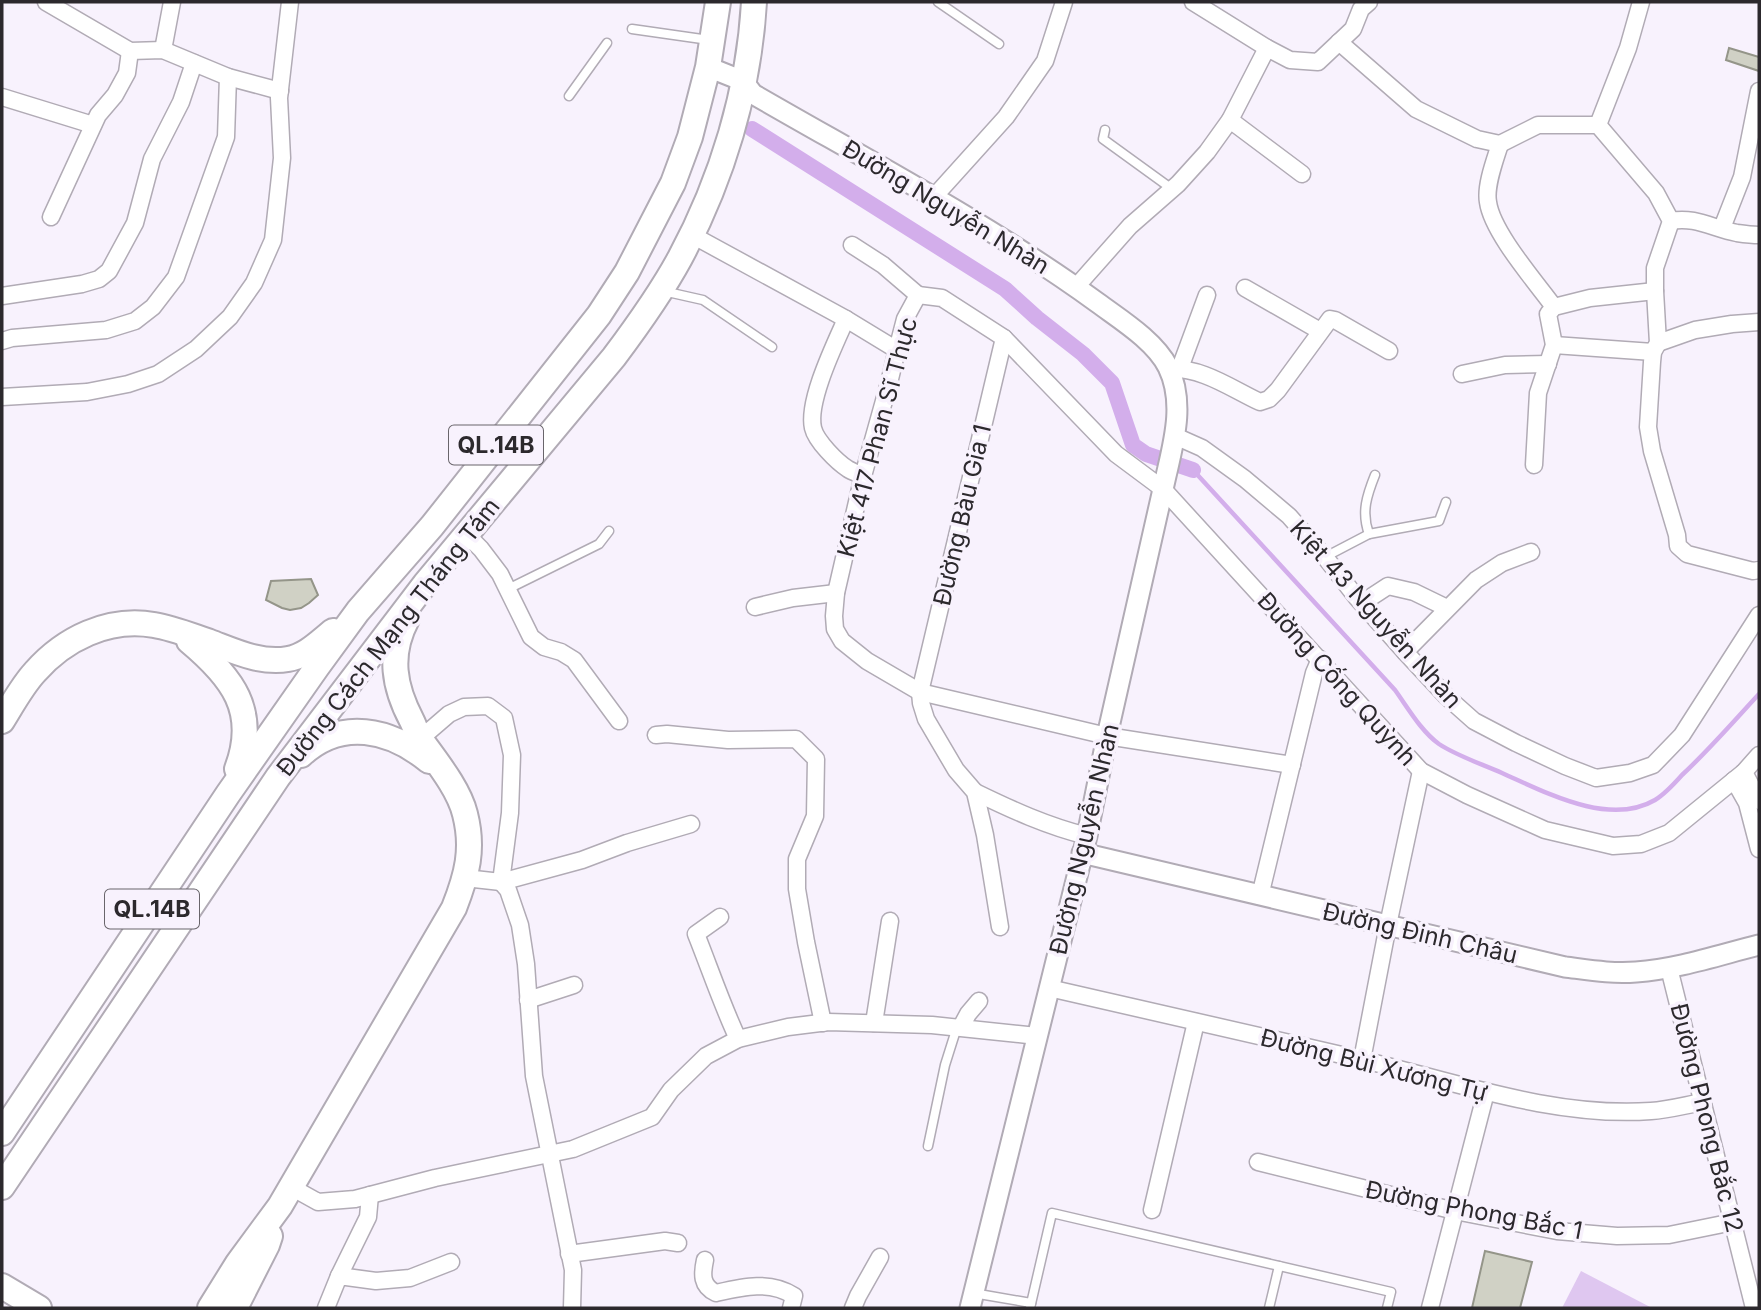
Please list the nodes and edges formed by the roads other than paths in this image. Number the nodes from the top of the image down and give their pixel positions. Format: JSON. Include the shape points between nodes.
{"nodes":[{"id":1,"x":46,"y":2,"type":"edge"},
{"id":2,"x":172,"y":2,"type":"edge"},
{"id":3,"x":290,"y":2,"type":"edge"},
{"id":4,"x":718,"y":2,"type":"edge"},
{"id":5,"x":754,"y":2,"type":"edge"},
{"id":6,"x":938,"y":2,"type":"edge"},
{"id":7,"x":1064,"y":2,"type":"edge"},
{"id":8,"x":1193,"y":2,"type":"edge"},
{"id":9,"x":1368,"y":2,"type":"edge"},
{"id":10,"x":1641,"y":2,"type":"edge"},
{"id":11,"x":632,"y":29,"type":"dead end"},
{"id":12,"x":712,"y":41,"type":"junction"},
{"id":13,"x":1339,"y":42,"type":"junction"},
{"id":14,"x":607,"y":43,"type":"dead end"},
{"id":15,"x":999,"y":44,"type":"dead end"},
{"id":16,"x":1267,"y":48,"type":"junction"},
{"id":17,"x":163,"y":50,"type":"junction"},
{"id":18,"x":130,"y":51,"type":"junction"},
{"id":19,"x":194,"y":63,"type":"junction"},
{"id":20,"x":709,"y":67,"type":"junction"},
{"id":21,"x":228,"y":77,"type":"junction"},
{"id":22,"x":743,"y":81,"type":"junction"},
{"id":23,"x":280,"y":91,"type":"junction"},
{"id":24,"x":1759,"y":92,"type":"edge"},
{"id":25,"x":569,"y":96,"type":"dead end"},
{"id":26,"x":2,"y":97,"type":"edge"},
{"id":27,"x":1230,"y":120,"type":"junction"},
{"id":28,"x":93,"y":125,"type":"junction"},
{"id":29,"x":1598,"y":125,"type":"junction"},
{"id":30,"x":1105,"y":130,"type":"dead end"},
{"id":31,"x":1500,"y":144,"type":"junction"},
{"id":32,"x":1302,"y":174,"type":"dead end"},
{"id":33,"x":1172,"y":189,"type":"junction"},
{"id":34,"x":933,"y":198,"type":"junction"},
{"id":35,"x":51,"y":217,"type":"dead end"},
{"id":36,"x":1671,"y":222,"type":"junction"},
{"id":37,"x":1722,"y":228,"type":"junction"},
{"id":38,"x":692,"y":235,"type":"junction"},
{"id":39,"x":1759,"y":235,"type":"edge"},
{"id":40,"x":852,"y":246,"type":"dead end"},
{"id":41,"x":1076,"y":287,"type":"junction"},
{"id":42,"x":1245,"y":288,"type":"dead end"},
{"id":43,"x":660,"y":291,"type":"junction"},
{"id":44,"x":1655,"y":291,"type":"junction"},
{"id":45,"x":918,"y":295,"type":"junction"},
{"id":46,"x":1207,"y":295,"type":"dead end"},
{"id":47,"x":2,"y":296,"type":"edge"},
{"id":48,"x":1554,"y":307,"type":"junction"},
{"id":49,"x":846,"y":318,"type":"junction"},
{"id":50,"x":1759,"y":322,"type":"edge"},
{"id":51,"x":1324,"y":325,"type":"junction"},
{"id":52,"x":1004,"y":338,"type":"junction"},
{"id":53,"x":2,"y":341,"type":"edge"},
{"id":54,"x":1554,"y":345,"type":"junction"},
{"id":55,"x":772,"y":347,"type":"dead end"},
{"id":56,"x":1656,"y":347,"type":"junction"},
{"id":57,"x":897,"y":350,"type":"junction"},
{"id":58,"x":1390,"y":351,"type":"dead end"},
{"id":59,"x":1548,"y":364,"type":"junction"},
{"id":60,"x":1174,"y":368,"type":"junction"},
{"id":61,"x":1462,"y":374,"type":"dead end"},
{"id":62,"x":2,"y":397,"type":"edge"},
{"id":63,"x":1174,"y":440,"type":"junction"},
{"id":64,"x":1534,"y":466,"type":"dead end"},
{"id":65,"x":1375,"y":475,"type":"dead end"},
{"id":66,"x":863,"y":476,"type":"junction"},
{"id":67,"x":1165,"y":483,"type":"junction"},
{"id":68,"x":1446,"y":502,"type":"dead end"},
{"id":69,"x":609,"y":531,"type":"dead end"},
{"id":70,"x":466,"y":534,"type":"junction"},
{"id":71,"x":1369,"y":534,"type":"junction"},
{"id":72,"x":1531,"y":552,"type":"dead end"},
{"id":73,"x":1325,"y":557,"type":"junction"},
{"id":74,"x":1759,"y":570,"type":"edge"},
{"id":75,"x":425,"y":584,"type":"junction"},
{"id":76,"x":508,"y":589,"type":"junction"},
{"id":77,"x":836,"y":593,"type":"junction"},
{"id":78,"x":1362,"y":603,"type":"junction"},
{"id":79,"x":755,"y":607,"type":"dead end"},
{"id":80,"x":1447,"y":608,"type":"junction"},
{"id":81,"x":358,"y":611,"type":"junction"},
{"id":82,"x":1759,"y":615,"type":"edge"},
{"id":83,"x":175,"y":629,"type":"junction"},
{"id":84,"x":1405,"y":652,"type":"junction"},
{"id":85,"x":1320,"y":659,"type":"junction"},
{"id":86,"x":920,"y":692,"type":"junction"},
{"id":87,"x":2,"y":721,"type":"edge"},
{"id":88,"x":619,"y":721,"type":"dead end"},
{"id":89,"x":656,"y":735,"type":"dead end"},
{"id":90,"x":1107,"y":736,"type":"junction"},
{"id":91,"x":420,"y":739,"type":"junction"},
{"id":92,"x":1759,"y":755,"type":"edge"},
{"id":93,"x":1292,"y":765,"type":"junction"},
{"id":94,"x":1421,"y":771,"type":"junction"},
{"id":95,"x":443,"y":772,"type":"junction"},
{"id":96,"x":1739,"y":776,"type":"junction"},
{"id":97,"x":278,"y":777,"type":"junction"},
{"id":98,"x":975,"y":792,"type":"junction"},
{"id":99,"x":228,"y":794,"type":"junction"},
{"id":100,"x":1759,"y":802,"type":"edge"},
{"id":101,"x":691,"y":824,"type":"dead end"},
{"id":102,"x":1085,"y":845,"type":"junction"},
{"id":103,"x":1759,"y":849,"type":"edge"},
{"id":104,"x":465,"y":878,"type":"junction"},
{"id":105,"x":501,"y":882,"type":"junction"},
{"id":106,"x":1261,"y":896,"type":"junction"},
{"id":107,"x":720,"y":917,"type":"dead end"},
{"id":108,"x":890,"y":921,"type":"dead end"},
{"id":109,"x":1388,"y":925,"type":"junction"},
{"id":110,"x":1000,"y":927,"type":"dead end"},
{"id":111,"x":1759,"y":944,"type":"edge"},
{"id":112,"x":1669,"y":968,"type":"junction"},
{"id":113,"x":574,"y":985,"type":"dead end"},
{"id":114,"x":1049,"y":988,"type":"junction"},
{"id":115,"x":528,"y":1000,"type":"junction"},
{"id":116,"x":979,"y":1001,"type":"dead end"},
{"id":117,"x":1196,"y":1022,"type":"junction"},
{"id":118,"x":826,"y":1023,"type":"junction"},
{"id":119,"x":874,"y":1023,"type":"junction"},
{"id":120,"x":959,"y":1027,"type":"junction"},
{"id":121,"x":1037,"y":1036,"type":"junction"},
{"id":122,"x":738,"y":1039,"type":"junction"},
{"id":123,"x":1362,"y":1060,"type":"junction"},
{"id":124,"x":1486,"y":1092,"type":"junction"},
{"id":125,"x":1703,"y":1102,"type":"junction"},
{"id":126,"x":2,"y":1133,"type":"edge"},
{"id":127,"x":928,"y":1146,"type":"dead end"},
{"id":128,"x":549,"y":1154,"type":"junction"},
{"id":129,"x":1258,"y":1163,"type":"dead end"},
{"id":130,"x":2,"y":1188,"type":"edge"},
{"id":131,"x":370,"y":1195,"type":"junction"},
{"id":132,"x":285,"y":1196,"type":"junction"},
{"id":133,"x":1152,"y":1210,"type":"dead end"},
{"id":134,"x":1455,"y":1211,"type":"junction"},
{"id":135,"x":1733,"y":1222,"type":"junction"},
{"id":136,"x":678,"y":1243,"type":"dead end"},
{"id":137,"x":569,"y":1254,"type":"junction"},
{"id":138,"x":880,"y":1257,"type":"dead end"},
{"id":139,"x":705,"y":1260,"type":"dead end"},
{"id":140,"x":451,"y":1262,"type":"dead end"},
{"id":141,"x":1279,"y":1266,"type":"junction"},
{"id":142,"x":339,"y":1276,"type":"junction"},
{"id":143,"x":223,"y":1285,"type":"junction"},
{"id":144,"x":2,"y":1286,"type":"edge"},
{"id":145,"x":713,"y":1301,"type":"edge"},
{"id":146,"x":971,"y":1301,"type":"edge"},
{"id":147,"x":1031,"y":1305,"type":"edge"},
{"id":148,"x":39,"y":1308,"type":"edge"},
{"id":149,"x":201,"y":1308,"type":"edge"},
{"id":150,"x":210,"y":1308,"type":"edge"},
{"id":151,"x":235,"y":1308,"type":"edge"},
{"id":152,"x":326,"y":1308,"type":"edge"},
{"id":153,"x":572,"y":1308,"type":"edge"},
{"id":154,"x":792,"y":1308,"type":"edge"},
{"id":155,"x":853,"y":1308,"type":"edge"},
{"id":156,"x":1269,"y":1308,"type":"edge"},
{"id":157,"x":1387,"y":1308,"type":"edge"},
{"id":158,"x":1430,"y":1308,"type":"edge"},
{"id":159,"x":1754,"y":1308,"type":"edge"}],
"edges":[{"from":1,"to":18,"type":"street"},
{"from":2,"to":17,"type":"street"},
{"from":3,"to":23,"type":"street"},
{"from":4,"to":12,"type":"highway","name":"Đường Cách Mạng Tháng Tám","number":"QL.14B"},
{"from":5,"to":22,"type":"highway","name":"Đường Cách Mạng Tháng Tám","number":"QL.14B"},
{"from":6,"to":15,"type":"lane"},
{"from":7,"to":34,"type":"street","via":[[1045,61],[1006,117]]},
{"from":8,"to":16,"type":"street"},
{"from":9,"to":13,"type":"street","via":[[1353,29]]},
{"from":10,"to":29,"type":"street"},
{"from":11,"to":12,"type":"lane"},
{"from":12,"to":20,"type":"highway","name":"Đường Cách Mạng Tháng Tám","number":"QL.14B"},
{"from":13,"to":16,"type":"street","via":[[1318,62],[1290,60]]},
{"from":13,"to":31,"type":"street","via":[[1416,109],[1478,139]]},
{"from":14,"to":25,"type":"lane"},
{"from":16,"to":27,"type":"street"},
{"from":17,"to":18,"type":"street"},
{"from":17,"to":19,"type":"street"},
{"from":18,"to":28,"type":"street","via":[[127,72]]},
{"from":19,"to":21,"type":"street"},
{"from":19,"to":47,"type":"street","via":[[181,102],[152,159],[135,223],[109,271],[82,284]]},
{"from":20,"to":22,"type":"street","name":"Đường Nguyễn Nhàn"},
{"from":20,"to":81,"type":"highway","name":"Đường Cách Mạng Tháng Tám","number":"QL.14B","via":[[673,183],[627,272],[599,315],[432,526]]},
{"from":21,"to":23,"type":"street"},
{"from":21,"to":53,"type":"street","via":[[226,137],[176,277],[153,307],[135,321],[106,330]]},
{"from":22,"to":34,"type":"street","name":"Đường Nguyễn Nhàn","via":[[753,94]]},
{"from":22,"to":38,"type":"highway","name":"Đường Cách Mạng Tháng Tám","number":"QL.14B","via":[[723,162]]},
{"from":23,"to":62,"type":"street","via":[[282,158],[273,240],[254,283],[230,317],[196,349],[158,374],[87,392]]},
{"from":24,"to":37,"type":"street","via":[[1742,177]]},
{"from":26,"to":28,"type":"street"},
{"from":27,"to":32,"type":"street"},
{"from":27,"to":33,"type":"street"},
{"from":28,"to":35,"type":"street"},
{"from":29,"to":31,"type":"street","via":[[1538,125]]},
{"from":29,"to":36,"type":"street","via":[[1656,193]]},
{"from":30,"to":33,"type":"lane","via":[[1103,139]]},
{"from":31,"to":48,"type":"street","via":[[1487,200],[1492,219]]},
{"from":33,"to":41,"type":"street","via":[[1130,226]]},
{"from":34,"to":41,"type":"street","name":"Đường Nguyễn Nhàn"},
{"from":36,"to":37,"type":"street","via":[[1681,219]]},
{"from":36,"to":44,"type":"street","via":[[1656,268]]},
{"from":37,"to":39,"type":"street"},
{"from":38,"to":43,"type":"highway","name":"Đường Cách Mạng Tháng Tám","number":"QL.14B"},
{"from":38,"to":49,"type":"street"},
{"from":40,"to":45,"type":"street"},
{"from":41,"to":60,"type":"street","name":"Đường Nguyễn Nhàn","via":[[1129,326]]},
{"from":42,"to":51,"type":"street"},
{"from":43,"to":55,"type":"lane","via":[[703,300]]},
{"from":43,"to":70,"type":"highway","name":"Đường Cách Mạng Tháng Tám","number":"QL.14B","via":[[614,356]]},
{"from":44,"to":48,"type":"street"},
{"from":44,"to":56,"type":"street"},
{"from":45,"to":52,"type":"street","name":"Kiệt 417 Phan Sĩ Thực","via":[[942,298]]},
{"from":45,"to":57,"type":"street","name":"Kiệt 417 Phan Sĩ Thực","via":[[905,319]]},
{"from":46,"to":60,"type":"street"},
{"from":48,"to":54,"type":"street","via":[[1548,314]]},
{"from":49,"to":57,"type":"street"},
{"from":49,"to":66,"type":"street","via":[[821,378],[813,426],[831,454]]},
{"from":50,"to":56,"type":"street","via":[[1695,330]]},
{"from":51,"to":58,"type":"street","via":[[1342,324]]},
{"from":51,"to":60,"type":"street","via":[[1269,399],[1260,401],[1199,372]]},
{"from":52,"to":67,"type":"street","name":"Kiệt 417 Phan Sĩ Thực","via":[[1116,454]]},
{"from":52,"to":86,"type":"street","name":"Đường Bàu Gia 1"},
{"from":54,"to":56,"type":"street"},
{"from":54,"to":59,"type":"street"},
{"from":56,"to":74,"type":"street","via":[[1648,427],[1678,546],[1687,554]]},
{"from":57,"to":66,"type":"street","name":"Kiệt 417 Phan Sĩ Thực"},
{"from":59,"to":61,"type":"street","via":[[1505,365]]},
{"from":59,"to":64,"type":"street","via":[[1538,393]]},
{"from":60,"to":63,"type":"street","name":"Đường Nguyễn Nhàn","via":[[1178,402]]},
{"from":63,"to":67,"type":"street","name":"Đường Nguyễn Nhàn"},
{"from":63,"to":73,"type":"street","name":"Kiệt 43 Nguyễn Nhàn","via":[[1202,448],[1245,479],[1289,516]]},
{"from":65,"to":71,"type":"lane","via":[[1366,497]]},
{"from":66,"to":77,"type":"street","name":"Kiệt 417 Phan Sĩ Thực"},
{"from":67,"to":85,"type":"street","name":"Đường Cống Quỳnh"},
{"from":67,"to":90,"type":"street","name":"Đường Nguyễn Nhàn"},
{"from":68,"to":71,"type":"lane","via":[[1439,521]]},
{"from":69,"to":76,"type":"lane","via":[[599,544]]},
{"from":70,"to":75,"type":"highway","name":"Đường Cách Mạng Tháng Tám","number":"QL.14B"},
{"from":70,"to":76,"type":"street","via":[[492,562]]},
{"from":71,"to":73,"type":"lane"},
{"from":72,"to":80,"type":"street","via":[[1476,580]]},
{"from":73,"to":78,"type":"street","name":"Kiệt 43 Nguyễn Nhàn"},
{"from":75,"to":91,"type":"highway","via":[[403,627],[395,665],[397,686]]},
{"from":75,"to":97,"type":"highway","name":"Đường Cách Mạng Tháng Tám","number":"QL.14B"},
{"from":76,"to":88,"type":"street","via":[[531,637],[574,660]]},
{"from":77,"to":79,"type":"street"},
{"from":77,"to":86,"type":"street","name":"Kiệt 417 Phan Sĩ Thực","via":[[835,629],[842,641]]},
{"from":78,"to":80,"type":"street","via":[[1388,586]]},
{"from":78,"to":84,"type":"street","name":"Kiệt 43 Nguyễn Nhàn"},
{"from":80,"to":84,"type":"street"},
{"from":81,"to":83,"type":"highway","via":[[308,651],[289,659],[257,658]]},
{"from":81,"to":99,"type":"highway","name":"Đường Cách Mạng Tháng Tám","number":"QL.14B"},
{"from":82,"to":84,"type":"street","name":"Kiệt 43 Nguyễn Nhàn","via":[[1682,735],[1653,765],[1596,778],[1474,721]]},
{"from":83,"to":87,"type":"highway","via":[[151,624],[107,626],[67,643],[33,674]]},
{"from":83,"to":99,"type":"highway","via":[[220,670],[236,691],[243,711],[246,735]]},
{"from":85,"to":93,"type":"street"},
{"from":85,"to":94,"type":"street","name":"Đường Cống Quỳnh"},
{"from":86,"to":90,"type":"street","name":"Kiệt 417 Phan Sĩ Thực"},
{"from":86,"to":98,"type":"street","via":[[926,719],[956,770]]},
{"from":89,"to":118,"type":"street","via":[[796,739],[816,759],[816,816],[797,859],[797,889]]},
{"from":90,"to":93,"type":"street","name":"Kiệt 417 Phan Sĩ Thực"},
{"from":90,"to":102,"type":"street","name":"Đường Nguyễn Nhàn"},
{"from":91,"to":95,"type":"highway"},
{"from":91,"to":105,"type":"street","via":[[464,707],[488,706],[504,718],[512,755]]},
{"from":92,"to":96,"type":"street","name":"Đường Cống Quỳnh"},
{"from":93,"to":106,"type":"street"},
{"from":94,"to":96,"type":"street","name":"Đường Cống Quỳnh","via":[[1545,830],[1613,846],[1642,844],[1669,833]]},
{"from":94,"to":109,"type":"street"},
{"from":95,"to":97,"type":"highway","via":[[402,743],[356,731],[311,746]]},
{"from":95,"to":104,"type":"highway","via":[[464,811],[469,838]]},
{"from":96,"to":100,"type":"street"},
{"from":96,"to":103,"type":"street"},
{"from":97,"to":130,"type":"highway","name":"Đường Cách Mạng Tháng Tám","number":"QL.14B"},
{"from":98,"to":102,"type":"street"},
{"from":98,"to":110,"type":"street"},
{"from":99,"to":126,"type":"highway","name":"Đường Cách Mạng Tháng Tám","number":"QL.14B"},
{"from":101,"to":105,"type":"street"},
{"from":102,"to":106,"type":"street","name":"Đường Đinh Châu"},
{"from":102,"to":114,"type":"street","name":"Đường Nguyễn Nhàn"},
{"from":104,"to":105,"type":"street"},
{"from":104,"to":132,"type":"highway","via":[[454,908]]},
{"from":105,"to":115,"type":"street","via":[[520,925]]},
{"from":106,"to":109,"type":"street","name":"Đường Đinh Châu"},
{"from":107,"to":122,"type":"street","via":[[695,934]]},
{"from":108,"to":119,"type":"street"},
{"from":109,"to":112,"type":"street","name":"Đường Đinh Châu","via":[[1565,967],[1612,972]]},
{"from":109,"to":123,"type":"street"},
{"from":111,"to":112,"type":"street","name":"Đường Đinh Châu"},
{"from":112,"to":125,"type":"street","name":"Đường Phong Bắc 12"},
{"from":113,"to":115,"type":"street"},
{"from":114,"to":117,"type":"street","name":"Đường Bùi Xương Tự"},
{"from":114,"to":121,"type":"street","name":"Đường Nguyễn Nhàn"},
{"from":115,"to":128,"type":"street","via":[[534,1076]]},
{"from":116,"to":120,"type":"street"},
{"from":117,"to":123,"type":"street","name":"Đường Bùi Xương Tự"},
{"from":117,"to":133,"type":"street"},
{"from":118,"to":119,"type":"street"},
{"from":118,"to":122,"type":"street"},
{"from":119,"to":120,"type":"street"},
{"from":120,"to":121,"type":"street"},
{"from":120,"to":127,"type":"lane","via":[[945,1065]]},
{"from":121,"to":146,"type":"street","name":"Đường Nguyễn Nhàn"},
{"from":122,"to":128,"type":"street","via":[[706,1056],[671,1090],[652,1117]]},
{"from":123,"to":124,"type":"street","name":"Đường Bùi Xương Tự"},
{"from":124,"to":125,"type":"street","name":"Đường Bùi Xương Tự","via":[[1604,1110],[1651,1111]]},
{"from":124,"to":134,"type":"street"},
{"from":125,"to":135,"type":"street","name":"Đường Phong Bắc 12"},
{"from":128,"to":131,"type":"street"},
{"from":128,"to":137,"type":"street"},
{"from":129,"to":134,"type":"street","name":"Đường Phong Bắc 1"},
{"from":131,"to":132,"type":"street","via":[[318,1202]]},
{"from":131,"to":142,"type":"street","via":[[368,1217]]},
{"from":132,"to":143,"type":"highway"},
{"from":132,"to":151,"type":"highway","via":[[268,1245]]},
{"from":134,"to":135,"type":"street","name":"Đường Phong Bắc 1","via":[[1557,1231],[1617,1236],[1669,1235]]},
{"from":134,"to":158,"type":"street"},
{"from":135,"to":159,"type":"street","name":"Đường Phong Bắc 12"},
{"from":136,"to":137,"type":"street"},
{"from":137,"to":153,"type":"street"},
{"from":138,"to":155,"type":"street"},
{"from":139,"to":145,"type":"street","via":[[703,1281]]},
{"from":140,"to":142,"type":"street","via":[[410,1278],[376,1281]]},
{"from":141,"to":147,"type":"lane","via":[[1052,1213]]},
{"from":141,"to":156,"type":"lane"},
{"from":141,"to":157,"type":"lane","via":[[1391,1292]]},
{"from":142,"to":152,"type":"street"},
{"from":143,"to":149,"type":"highway"},
{"from":143,"to":150,"type":"highway"},
{"from":144,"to":148,"type":"highway"},
{"from":145,"to":154,"type":"street","via":[[748,1285],[788,1292],[794,1296]]},
{"from":146,"to":147,"type":"lane"}]}
